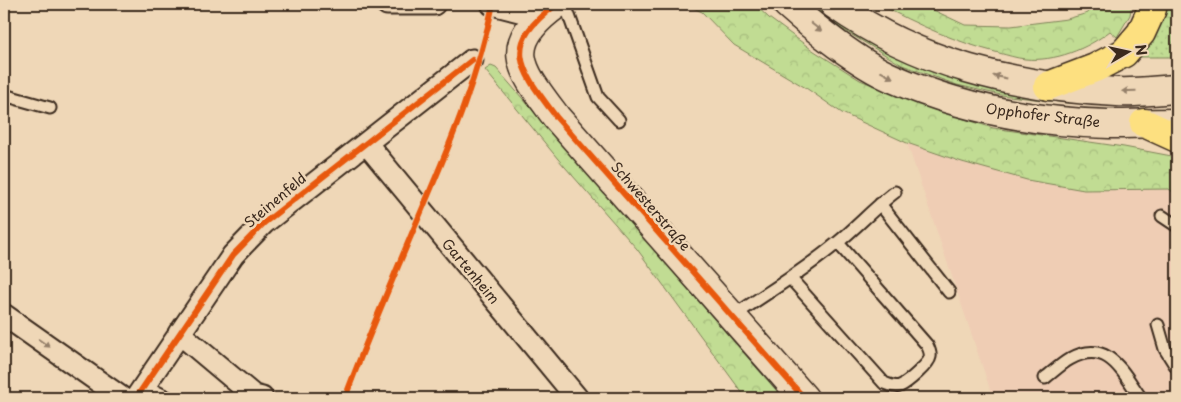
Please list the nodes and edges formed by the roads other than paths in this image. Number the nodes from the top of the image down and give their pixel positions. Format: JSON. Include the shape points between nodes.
{"nodes":[{"id":1,"x":388,"y":4,"type":"edge"},
{"id":2,"x":434,"y":4,"type":"edge"},
{"id":3,"x":492,"y":4,"type":"edge"},
{"id":4,"x":565,"y":4,"type":"edge"},
{"id":5,"x":787,"y":4,"type":"edge"},
{"id":6,"x":834,"y":4,"type":"edge"},
{"id":7,"x":1152,"y":4,"type":"edge"},
{"id":8,"x":548,"y":10,"type":"edge"},
{"id":9,"x":472,"y":60,"type":"dead end"},
{"id":10,"x":1048,"y":86,"type":"junction"},
{"id":11,"x":1177,"y":90,"type":"edge"},
{"id":12,"x":4,"y":95,"type":"edge"},
{"id":13,"x":50,"y":108,"type":"dead end"},
{"id":14,"x":619,"y":120,"type":"dead end"},
{"id":15,"x":1144,"y":123,"type":"junction"},
{"id":16,"x":1177,"y":123,"type":"edge"},
{"id":17,"x":1177,"y":138,"type":"edge"},
{"id":18,"x":366,"y":143,"type":"junction"},
{"id":19,"x":895,"y":192,"type":"dead end"},
{"id":20,"x":880,"y":204,"type":"junction"},
{"id":21,"x":1162,"y":216,"type":"dead end"},
{"id":22,"x":1177,"y":226,"type":"edge"},
{"id":23,"x":838,"y":243,"type":"junction"},
{"id":24,"x":791,"y":279,"type":"junction"},
{"id":25,"x":949,"y":292,"type":"dead end"},
{"id":26,"x":4,"y":315,"type":"edge"},
{"id":27,"x":732,"y":317,"type":"junction"},
{"id":28,"x":1158,"y":325,"type":"dead end"},
{"id":29,"x":179,"y":333,"type":"junction"},
{"id":30,"x":1177,"y":368,"type":"edge"},
{"id":31,"x":1045,"y":378,"type":"dead end"},
{"id":32,"x":140,"y":392,"type":"edge"},
{"id":33,"x":122,"y":398,"type":"edge"},
{"id":34,"x":169,"y":398,"type":"edge"},
{"id":35,"x":262,"y":398,"type":"edge"},
{"id":36,"x":577,"y":398,"type":"edge"},
{"id":37,"x":804,"y":398,"type":"edge"},
{"id":38,"x":1141,"y":398,"type":"edge"}],
"edges":[{"from":1,"to":2,"type":"street"},
{"from":3,"to":8,"type":"street"},
{"from":4,"to":14,"type":"lane","via":[[598,97]]},
{"from":5,"to":15,"type":"main road","name":"Opphofer Straße","one_way":true,"via":[[845,50],[890,77],[940,97],[991,111],[1109,124]]},
{"from":10,"to":6,"type":"main road","one_way":true,"via":[[947,63],[898,43]]},
{"from":7,"to":10,"type":"highway","via":[[1141,33],[1124,53]]},
{"from":8,"to":27,"type":"main road","name":"Schwesterstraße","via":[[529,28],[523,41],[524,70],[532,85],[557,118]]},
{"from":9,"to":18,"type":"street","name":"Steinenfeld"},
{"from":11,"to":10,"type":"main road","one_way":true,"via":[[1118,92]]},
{"from":12,"to":13,"type":"lane"},
{"from":15,"to":16,"type":"main road","name":"Opphofer Straße"},
{"from":15,"to":17,"type":"highway"},
{"from":18,"to":29,"type":"street","name":"Steinenfeld","via":[[264,224],[233,255]]},
{"from":18,"to":36,"type":"street","name":"Gartenheim"},
{"from":19,"to":20,"type":"lane"},
{"from":20,"to":23,"type":"lane"},
{"from":20,"to":25,"type":"lane"},
{"from":21,"to":22,"type":"lane"},
{"from":23,"to":24,"type":"lane"},
{"from":23,"to":24,"type":"lane","via":[[927,345],[930,358],[927,364],[905,383],[891,386],[884,382]]},
{"from":24,"to":27,"type":"lane"},
{"from":26,"to":33,"type":"street","one_way":true},
{"from":27,"to":37,"type":"main road","name":"Schwesterstraße"},
{"from":28,"to":30,"type":"lane","via":[[1165,349]]},
{"from":29,"to":32,"type":"street","name":"Steinenfeld"},
{"from":29,"to":35,"type":"street","via":[[254,396]]},
{"from":31,"to":38,"type":"lane","via":[[1070,359],[1099,352],[1114,362]]},
{"from":32,"to":34,"type":"lane"}]}
